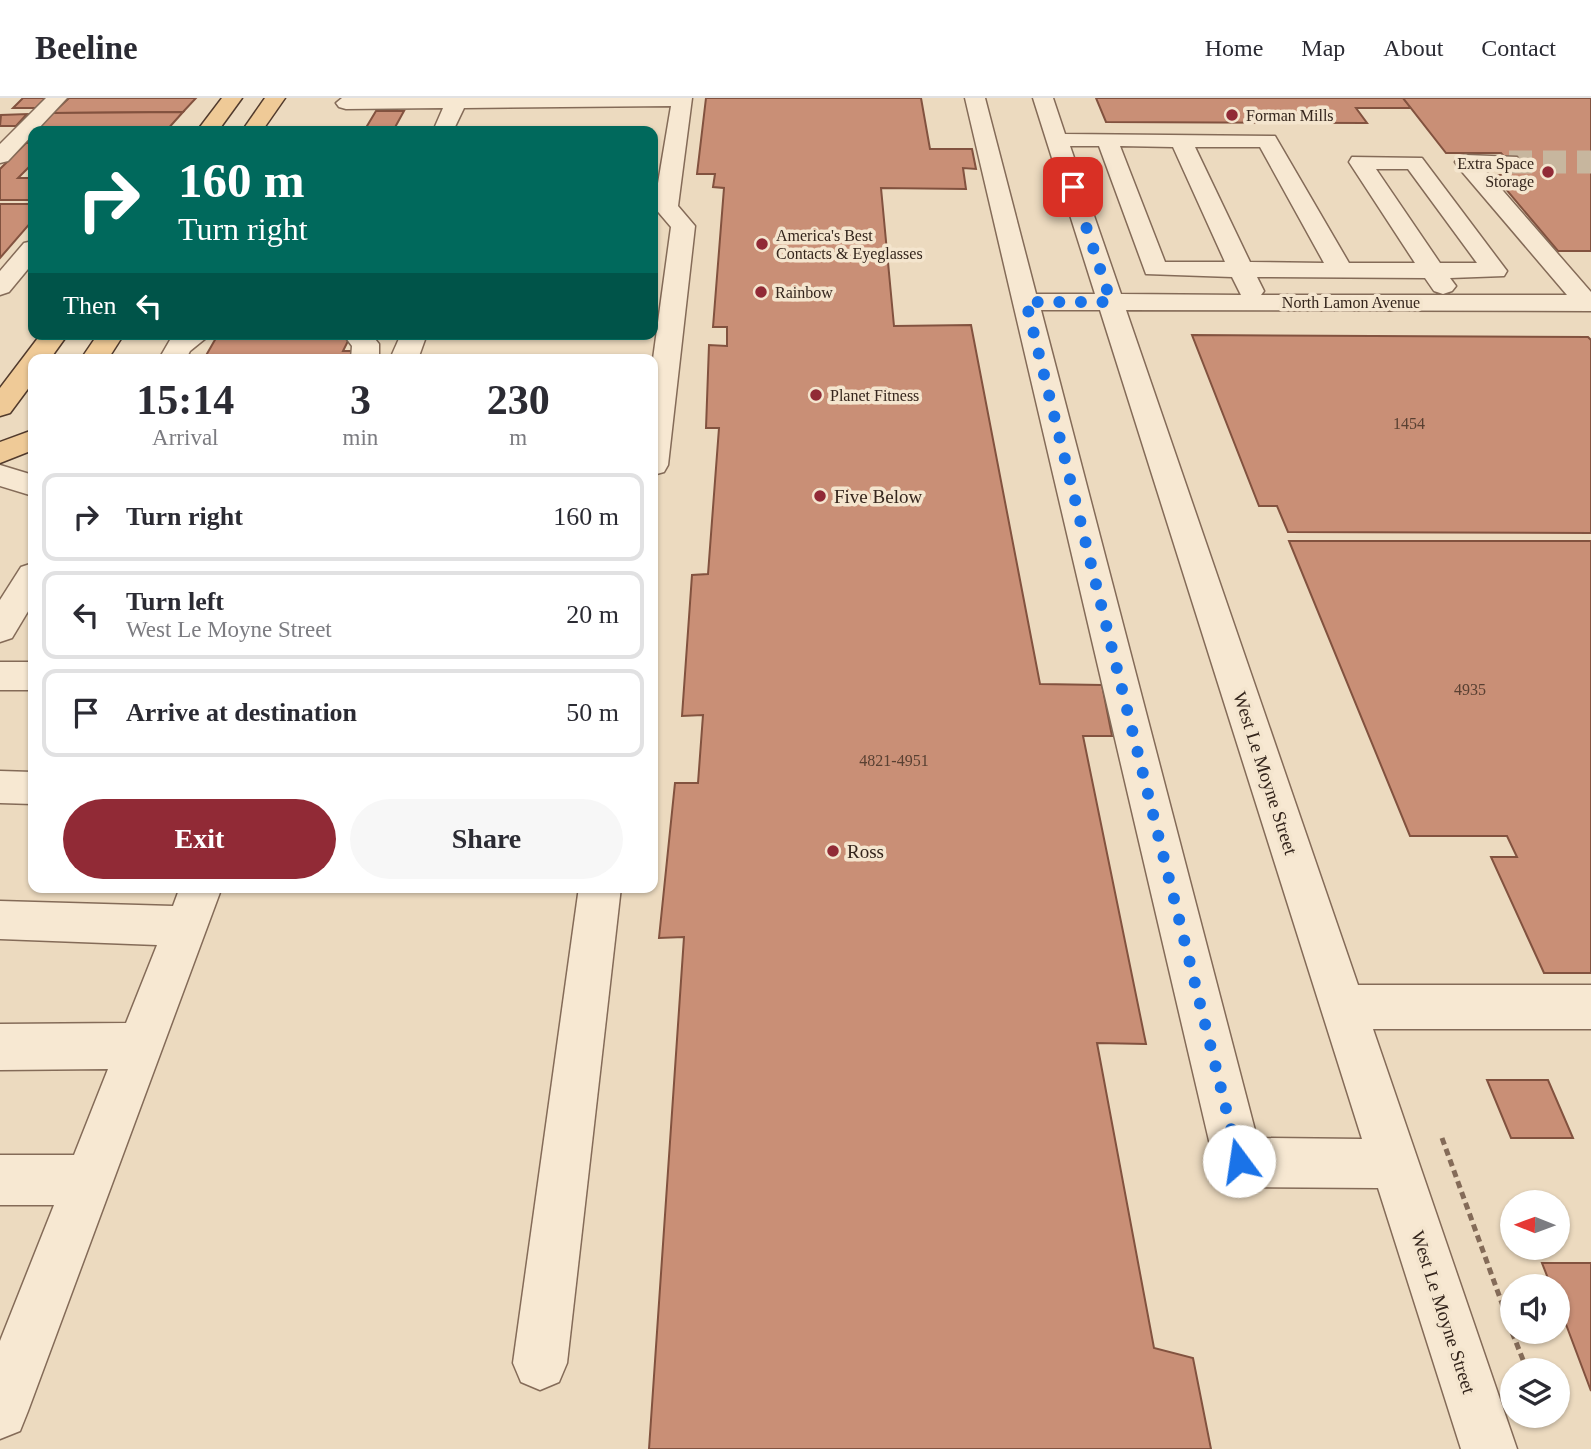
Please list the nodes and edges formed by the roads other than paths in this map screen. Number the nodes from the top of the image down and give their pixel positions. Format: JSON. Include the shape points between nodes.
{"nodes":[{"id":1,"x":57,"y":98,"type":"edge"},
{"id":2,"x":232,"y":98,"type":"edge"},
{"id":3,"x":275,"y":98,"type":"edge"},
{"id":4,"x":975,"y":98,"type":"edge"},
{"id":5,"x":1044,"y":98,"type":"edge"},
{"id":6,"x":682,"y":99,"type":"edge"},
{"id":7,"x":348,"y":101,"type":"edge"},
{"id":8,"x":456,"y":102,"type":"junction"},
{"id":9,"x":336,"y":122,"type":"dead end"},
{"id":10,"x":29,"y":126,"type":"edge"},
{"id":11,"x":211,"y":126,"type":"edge"},
{"id":12,"x":255,"y":126,"type":"edge"},
{"id":13,"x":445,"y":126,"type":"edge"},
{"id":14,"x":28,"y":128,"type":"edge"},
{"id":15,"x":1057,"y":140,"type":"junction"},
{"id":16,"x":1107,"y":140,"type":"junction"},
{"id":17,"x":1181,"y":141,"type":"junction"},
{"id":18,"x":0,"y":156,"type":"edge"},
{"id":19,"x":1509,"y":162,"type":"tunnel mouth"},
{"id":20,"x":663,"y":216,"type":"edge"},
{"id":21,"x":28,"y":254,"type":"edge"},
{"id":22,"x":1124,"y":259,"type":"junction"},
{"id":23,"x":1241,"y":269,"type":"junction"},
{"id":24,"x":1342,"y":270,"type":"junction"},
{"id":25,"x":1433,"y":270,"type":"junction"},
{"id":26,"x":28,"y":282,"type":"edge"},
{"id":27,"x":2,"y":284,"type":"edge"},
{"id":28,"x":1026,"y":302,"type":"junction"},
{"id":29,"x":1111,"y":302,"type":"junction"},
{"id":30,"x":1256,"y":302,"type":"junction"},
{"id":31,"x":1454,"y":303,"type":"junction"},
{"id":32,"x":1589,"y":303,"type":"edge"},
{"id":33,"x":50,"y":340,"type":"edge"},
{"id":34,"x":189,"y":340,"type":"edge"},
{"id":35,"x":40,"y":354,"type":"edge"},
{"id":36,"x":175,"y":354,"type":"edge"},
{"id":37,"x":28,"y":370,"type":"edge"},
{"id":38,"x":0,"y":408,"type":"edge"},
{"id":39,"x":658,"y":426,"type":"edge"},
{"id":40,"x":28,"y":441,"type":"edge"},
{"id":41,"x":0,"y":453,"type":"edge"},
{"id":42,"x":28,"y":459,"type":"edge"},
{"id":43,"x":0,"y":466,"type":"edge"},
{"id":44,"x":0,"y":475,"type":"edge"},
{"id":45,"x":28,"y":484,"type":"edge"},
{"id":46,"x":28,"y":583,"type":"edge"},
{"id":47,"x":0,"y":629,"type":"edge"},
{"id":48,"x":0,"y":676,"type":"edge"},
{"id":49,"x":28,"y":676,"type":"edge"},
{"id":50,"x":0,"y":787,"type":"edge"},
{"id":51,"x":28,"y":788,"type":"edge"},
{"id":52,"x":599,"y":893,"type":"edge"},
{"id":53,"x":194,"y":906,"type":"edge"},
{"id":54,"x":0,"y":920,"type":"edge"},
{"id":55,"x":1343,"y":1007,"type":"junction"},
{"id":56,"x":1591,"y":1007,"type":"edge"},
{"id":57,"x":141,"y":1046,"type":"junction"},
{"id":58,"x":0,"y":1047,"type":"edge"},
{"id":59,"x":1394,"y":1164,"type":"junction"},
{"id":60,"x":0,"y":1180,"type":"edge"},
{"id":61,"x":88,"y":1180,"type":"junction"},
{"id":62,"x":540,"y":1363,"type":"dead end"},
{"id":63,"x":0,"y":1411,"type":"edge"},
{"id":64,"x":1489,"y":1449,"type":"edge"}],
"edges":[{"from":1,"to":10,"type":"street"},
{"from":2,"to":11,"type":"main road"},
{"from":3,"to":12,"type":"main road"},
{"from":4,"to":28,"type":"street"},
{"from":5,"to":15,"type":"street","name":"West Le Moyne Street"},
{"from":6,"to":8,"type":"street"},
{"from":6,"to":20,"type":"street"},
{"from":7,"to":8,"type":"street"},
{"from":7,"to":9,"type":"street"},
{"from":8,"to":13,"type":"street"},
{"from":14,"to":18,"type":"street"},
{"from":15,"to":16,"type":"street"},
{"from":15,"to":22,"type":"street","name":"West Le Moyne Street"},
{"from":16,"to":17,"type":"street"},
{"from":16,"to":22,"type":"street"},
{"from":17,"to":23,"type":"street"},
{"from":17,"to":24,"type":"street","via":[[1267,141]]},
{"from":19,"to":32,"type":"street","via":[[1466,162]]},
{"from":20,"to":39,"type":"street","via":[[683,226]]},
{"from":21,"to":27,"type":"street"},
{"from":22,"to":23,"type":"street","via":[[1155,269]]},
{"from":22,"to":29,"type":"street","name":"West Le Moyne Street"},
{"from":23,"to":24,"type":"street"},
{"from":23,"to":30,"type":"street"},
{"from":24,"to":25,"type":"street"},
{"from":25,"to":25,"type":"street","via":[[1367,173],[1360,162],[1414,163],[1495,271]]},
{"from":25,"to":31,"type":"street"},
{"from":26,"to":27,"type":"street"},
{"from":28,"to":29,"type":"street","name":"North Lamon Avenue"},
{"from":28,"to":59,"type":"street","via":[[1239,1161]]},
{"from":29,"to":30,"type":"street","name":"North Lamon Avenue"},
{"from":29,"to":55,"type":"street","name":"West Le Moyne Street"},
{"from":30,"to":31,"type":"street","name":"North Lamon Avenue"},
{"from":31,"to":32,"type":"street","name":"North Lamon Avenue"},
{"from":33,"to":35,"type":"main road"},
{"from":34,"to":36,"type":"street"},
{"from":37,"to":38,"type":"main road"},
{"from":40,"to":41,"type":"main road"},
{"from":42,"to":43,"type":"street"},
{"from":44,"to":45,"type":"street"},
{"from":46,"to":47,"type":"street"},
{"from":48,"to":49,"type":"street"},
{"from":50,"to":51,"type":"street"},
{"from":52,"to":62,"type":"street"},
{"from":53,"to":54,"type":"street"},
{"from":53,"to":57,"type":"street"},
{"from":55,"to":56,"type":"street"},
{"from":55,"to":59,"type":"street","name":"West Le Moyne Street"},
{"from":57,"to":58,"type":"street"},
{"from":57,"to":61,"type":"street"},
{"from":59,"to":64,"type":"street","name":"West Le Moyne Street"},
{"from":60,"to":61,"type":"street"},
{"from":61,"to":63,"type":"street"}]}
